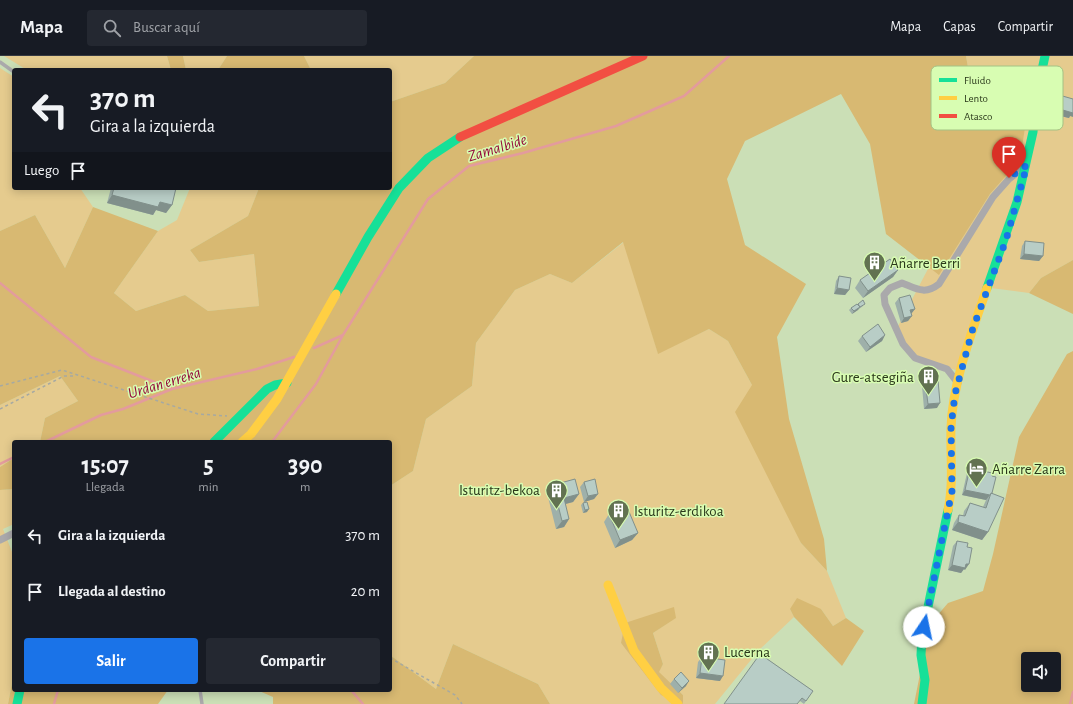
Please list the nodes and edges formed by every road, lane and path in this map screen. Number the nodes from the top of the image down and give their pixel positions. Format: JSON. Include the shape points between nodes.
{"nodes":[{"id":1,"x":643,"y":56,"type":"edge"},
{"id":2,"x":1045,"y":56,"type":"edge"},
{"id":3,"x":0,"y":62,"type":"edge"},
{"id":4,"x":1043,"y":66,"type":"edge"},
{"id":5,"x":12,"y":71,"type":"edge"},
{"id":6,"x":1033,"y":130,"type":"edge"},
{"id":7,"x":1027,"y":165,"type":"junction"},
{"id":8,"x":78,"y":376,"type":"junction"},
{"id":9,"x":287,"y":383,"type":"junction"},
{"id":10,"x":958,"y":383,"type":"junction"},
{"id":11,"x":0,"y":386,"type":"edge"},
{"id":12,"x":0,"y":409,"type":"edge"},
{"id":13,"x":238,"y":417,"type":"junction"},
{"id":14,"x":216,"y":440,"type":"edge"},
{"id":15,"x":244,"y":440,"type":"edge"},
{"id":16,"x":12,"y":534,"type":"edge"},
{"id":17,"x":0,"y":540,"type":"edge"},
{"id":18,"x":608,"y":585,"type":"dead end"},
{"id":19,"x":392,"y":659,"type":"edge"},
{"id":20,"x":20,"y":692,"type":"edge"},
{"id":21,"x":200,"y":692,"type":"edge"},
{"id":22,"x":17,"y":704,"type":"edge"},
{"id":23,"x":202,"y":704,"type":"edge"},
{"id":24,"x":462,"y":704,"type":"edge"},
{"id":25,"x":678,"y":704,"type":"edge"},
{"id":26,"x":922,"y":704,"type":"edge"}],
"edges":[{"from":1,"to":9,"type":"street","via":[[466,134],[441,148],[418,167],[399,188],[368,237]]},
{"from":2,"to":4,"type":"street"},
{"from":3,"to":5,"type":"lane"},
{"from":6,"to":7,"type":"street"},
{"from":7,"to":10,"type":"street","via":[[1008,232],[973,328]]},
{"from":7,"to":10,"type":"street","via":[[1009,178],[993,197],[939,284],[931,290],[921,290],[902,283],[890,288],[884,295],[885,304],[903,344],[914,358],[947,369]]},
{"from":8,"to":11,"type":"path","via":[[62,370]]},
{"from":8,"to":12,"type":"path","via":[[64,376]]},
{"from":8,"to":13,"type":"path","via":[[198,414]]},
{"from":9,"to":13,"type":"street","via":[[267,389]]},
{"from":9,"to":15,"type":"street","via":[[263,420]]},
{"from":10,"to":26,"type":"street","via":[[951,427],[952,491],[922,636],[921,655],[925,680]]},
{"from":13,"to":14,"type":"street"},
{"from":16,"to":17,"type":"street"},
{"from":18,"to":25,"type":"street","via":[[634,651],[661,688]]},
{"from":19,"to":24,"type":"path","via":[[455,695]]},
{"from":20,"to":22,"type":"street"},
{"from":21,"to":23,"type":"lane"}]}
